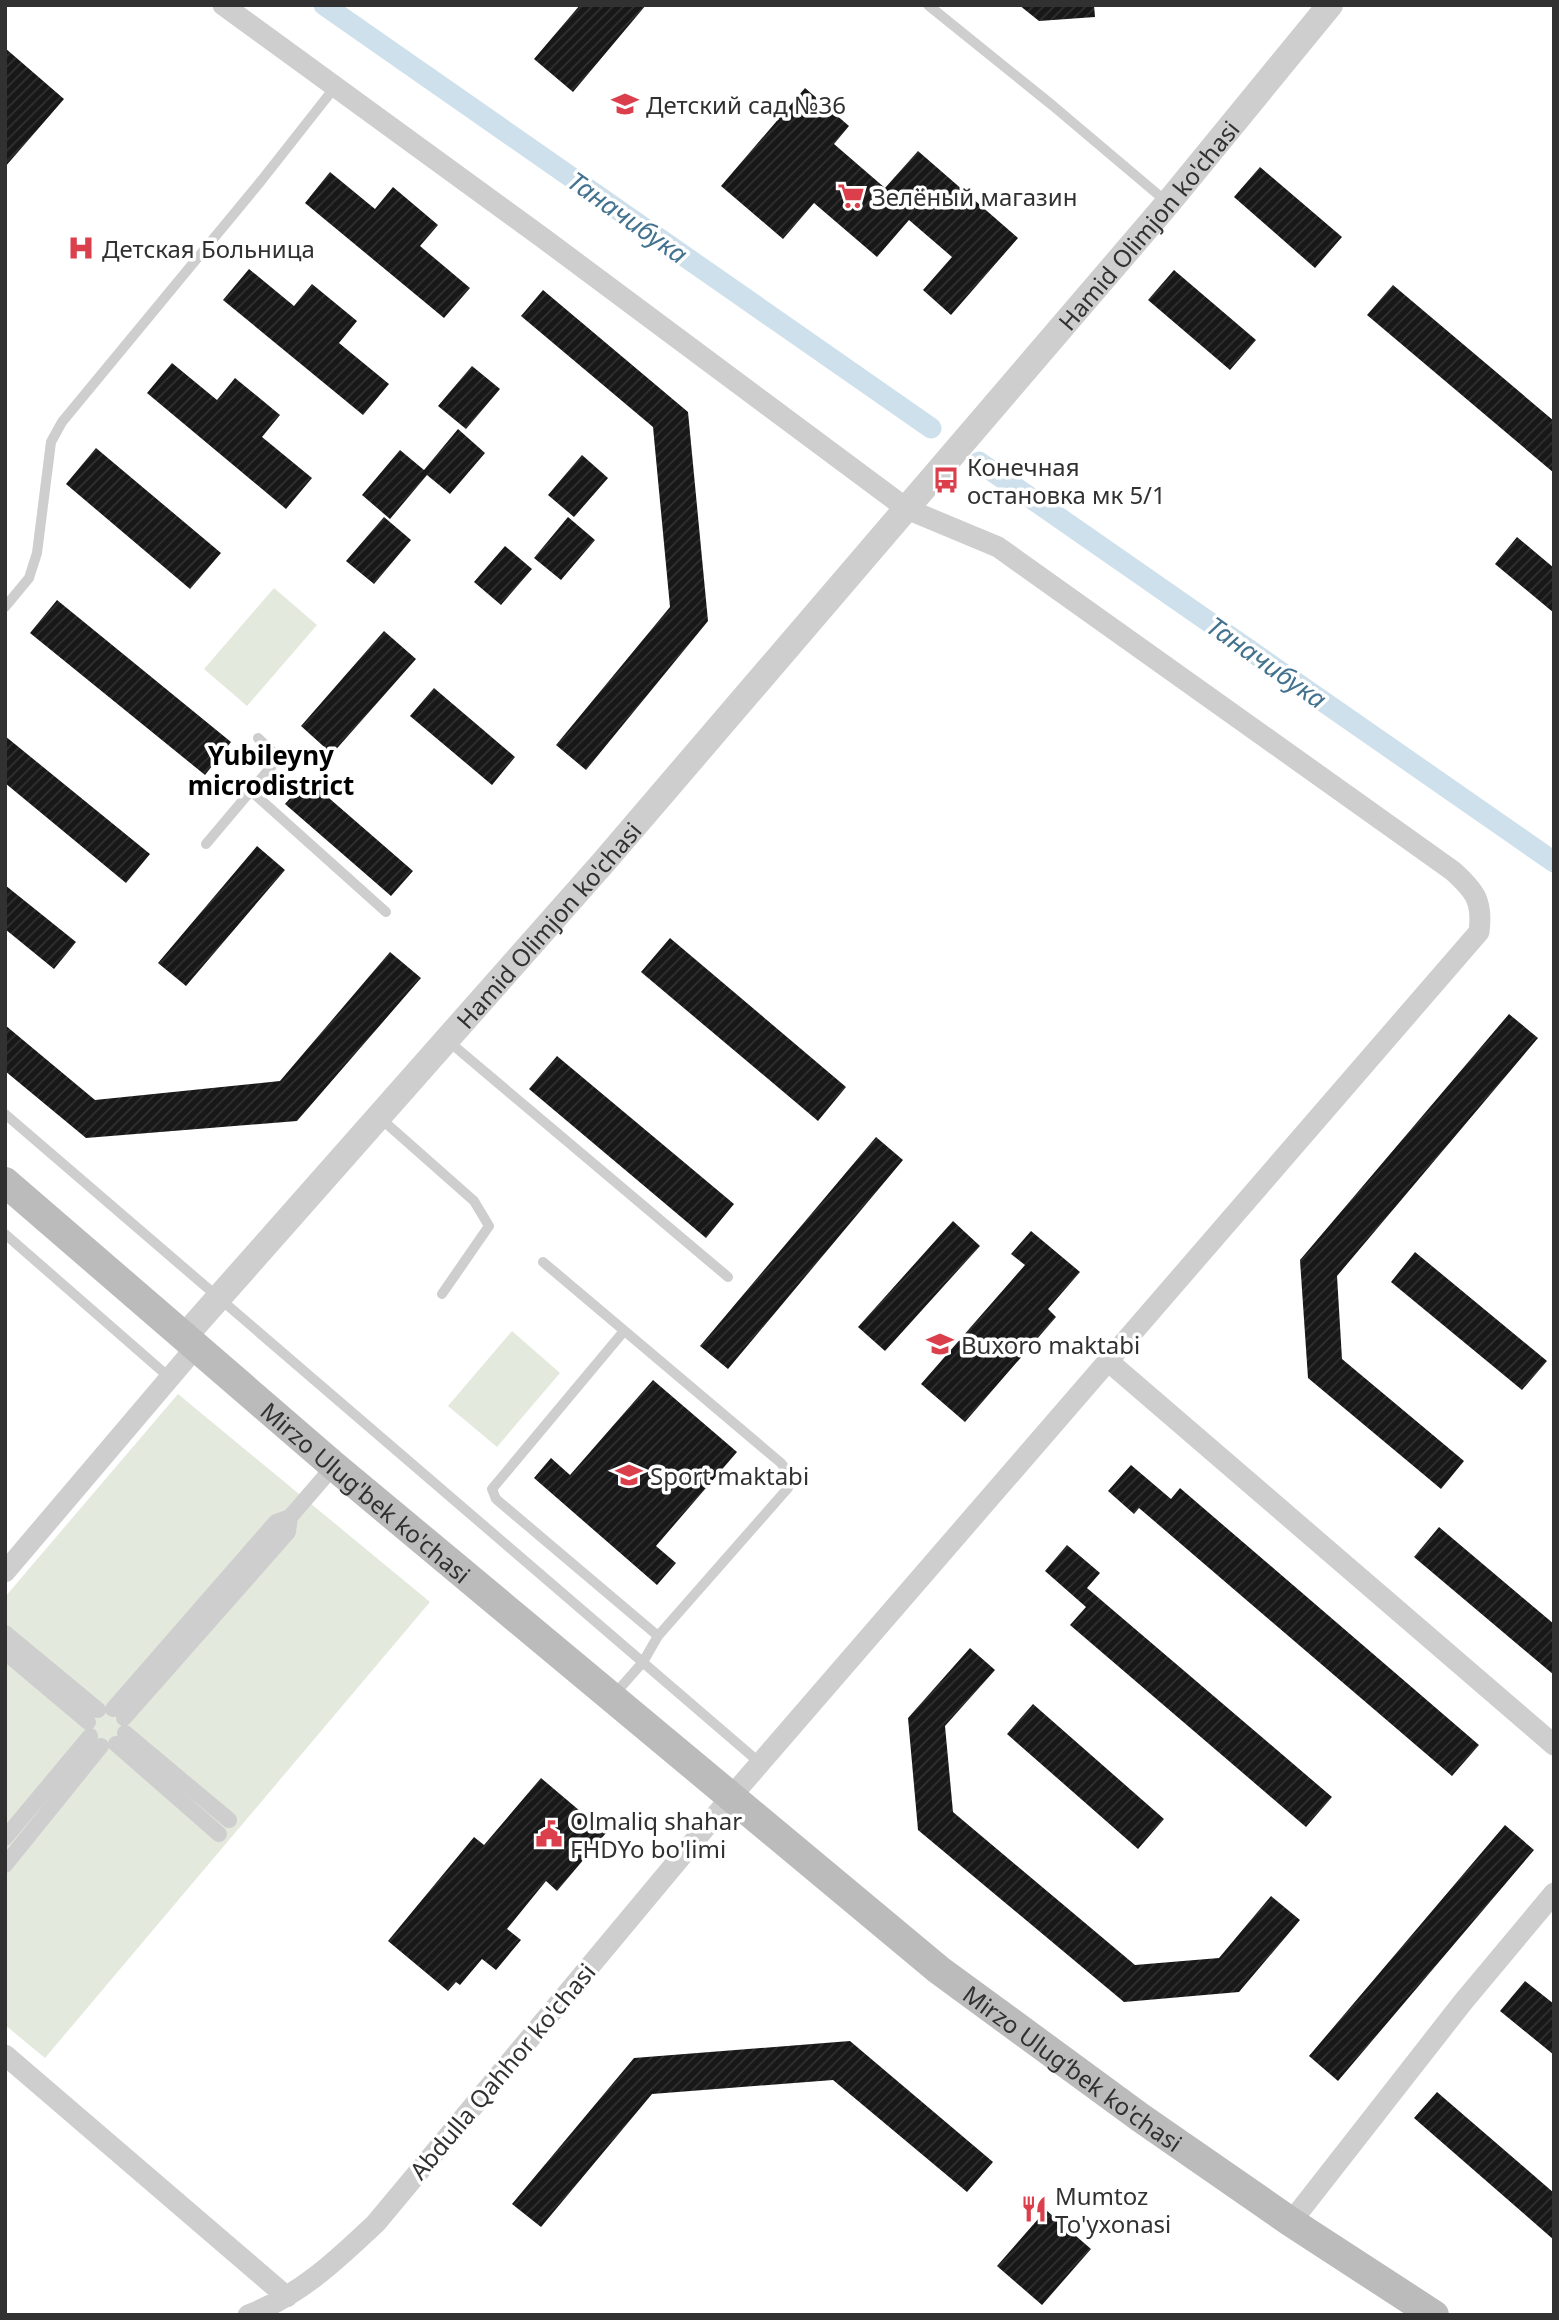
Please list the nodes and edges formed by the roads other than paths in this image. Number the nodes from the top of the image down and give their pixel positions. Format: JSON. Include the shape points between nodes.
{"nodes":[{"id":1,"x":223,"y":5,"type":"edge"},
{"id":2,"x":928,"y":5,"type":"edge"},
{"id":3,"x":1330,"y":5,"type":"edge"},
{"id":4,"x":335,"y":87,"type":"junction"},
{"id":5,"x":1168,"y":203,"type":"junction"},
{"id":6,"x":907,"y":509,"type":"junction"},
{"id":7,"x":5,"y":607,"type":"edge"},
{"id":8,"x":258,"y":738,"type":"dead end"},
{"id":9,"x":251,"y":791,"type":"junction"},
{"id":10,"x":206,"y":844,"type":"dead end"},
{"id":11,"x":386,"y":912,"type":"dead end"},
{"id":12,"x":447,"y":1040,"type":"junction"},
{"id":13,"x":5,"y":1114,"type":"edge"},
{"id":14,"x":379,"y":1117,"type":"junction"},
{"id":15,"x":5,"y":1182,"type":"edge"},
{"id":16,"x":5,"y":1234,"type":"edge"},
{"id":17,"x":542,"y":1262,"type":"dead end"},
{"id":18,"x":728,"y":1277,"type":"dead end"},
{"id":19,"x":442,"y":1294,"type":"dead end"},
{"id":20,"x":218,"y":1298,"type":"junction"},
{"id":21,"x":624,"y":1331,"type":"junction"},
{"id":22,"x":190,"y":1342,"type":"junction"},
{"id":23,"x":1108,"y":1361,"type":"junction"},
{"id":24,"x":170,"y":1378,"type":"junction"},
{"id":25,"x":334,"y":1466,"type":"junction"},
{"id":26,"x":5,"y":1572,"type":"edge"},
{"id":27,"x":5,"y":1633,"type":"edge"},
{"id":28,"x":658,"y":1636,"type":"junction"},
{"id":29,"x":5,"y":1653,"type":"edge"},
{"id":30,"x":643,"y":1662,"type":"junction"},
{"id":31,"x":611,"y":1698,"type":"junction"},
{"id":32,"x":107,"y":1727,"type":"junction"},
{"id":33,"x":1554,"y":1745,"type":"edge"},
{"id":34,"x":760,"y":1763,"type":"junction"},
{"id":35,"x":730,"y":1798,"type":"junction"},
{"id":36,"x":229,"y":1820,"type":"dead end"},
{"id":37,"x":219,"y":1834,"type":"dead end"},
{"id":38,"x":5,"y":1838,"type":"edge"},
{"id":39,"x":5,"y":1865,"type":"edge"},
{"id":40,"x":1554,"y":1893,"type":"edge"},
{"id":41,"x":5,"y":2055,"type":"edge"},
{"id":42,"x":1290,"y":2222,"type":"junction"},
{"id":43,"x":287,"y":2297,"type":"junction"},
{"id":44,"x":248,"y":2315,"type":"edge"},
{"id":45,"x":1434,"y":2315,"type":"edge"}],
"edges":[{"from":1,"to":4,"type":"street","name":"Abdulla Qahhor ko'chasi"},
{"from":2,"to":5,"type":"lane"},
{"from":3,"to":5,"type":"street","name":"Hamid Olimjon ko'chasi"},
{"from":4,"to":6,"type":"street","name":"Abdulla Qahhor ko'chasi"},
{"from":4,"to":7,"type":"lane","via":[[62,422],[51,442],[37,553],[29,578]]},
{"from":5,"to":6,"type":"street","name":"Hamid Olimjon ko'chasi"},
{"from":6,"to":12,"type":"street","name":"Hamid Olimjon ko'chasi"},
{"from":6,"to":23,"type":"street","name":"Abdulla Qahhor ko'chasi","via":[[998,547],[1453,871],[1477,898],[1481,914],[1479,932]]},
{"from":8,"to":9,"type":"lane","via":[[277,756]]},
{"from":9,"to":10,"type":"lane"},
{"from":9,"to":11,"type":"lane"},
{"from":12,"to":14,"type":"street","name":"Hamid Olimjon ko'chasi"},
{"from":12,"to":18,"type":"lane"},
{"from":13,"to":20,"type":"lane"},
{"from":14,"to":19,"type":"lane","via":[[474,1201],[489,1226]]},
{"from":14,"to":20,"type":"street","name":"Hamid Olimjon ko'chasi"},
{"from":15,"to":22,"type":"main road","name":"Mirzo Ulug'bek ko'chasi"},
{"from":16,"to":24,"type":"lane"},
{"from":17,"to":21,"type":"lane"},
{"from":20,"to":22,"type":"street","name":"Hamid Olimjon ko'chasi"},
{"from":20,"to":30,"type":"lane"},
{"from":21,"to":28,"type":"lane","via":[[492,1489],[496,1499]]},
{"from":21,"to":28,"type":"lane","via":[[781,1463],[792,1478]]},
{"from":22,"to":24,"type":"street"},
{"from":22,"to":25,"type":"main road","name":"Mirzo Ulug'bek ko'chasi"},
{"from":23,"to":33,"type":"street"},
{"from":23,"to":34,"type":"street","name":"Abdulla Qahhor ko'chasi"},
{"from":24,"to":26,"type":"street"},
{"from":25,"to":31,"type":"main road","name":"Mirzo Ulug'bek ko'chasi"},
{"from":25,"to":32,"type":"street","via":[[290,1517],[288,1532]]},
{"from":27,"to":32,"type":"street"},
{"from":28,"to":30,"type":"lane"},
{"from":29,"to":32,"type":"street"},
{"from":30,"to":31,"type":"lane"},
{"from":30,"to":34,"type":"lane"},
{"from":31,"to":35,"type":"main road","name":"Mirzo Ulug'bek ko'chasi"},
{"from":32,"to":36,"type":"street"},
{"from":32,"to":37,"type":"street"},
{"from":32,"to":38,"type":"street"},
{"from":32,"to":39,"type":"street"},
{"from":34,"to":35,"type":"street","name":"Abdulla Qahhor ko'chasi"},
{"from":35,"to":42,"type":"main road","name":"Mirzo Ulug‘bek ko'chasi","via":[[939,1970]]},
{"from":35,"to":43,"type":"street","name":"Abdulla Qahhor ko'chasi","via":[[376,2223]]},
{"from":40,"to":42,"type":"street"},
{"from":41,"to":43,"type":"street"},
{"from":42,"to":45,"type":"main road","name":"Mirzo Ulug‘bek ko'chasi"},
{"from":43,"to":44,"type":"street","name":"Abdulla Qahhor ko'chasi"}]}
